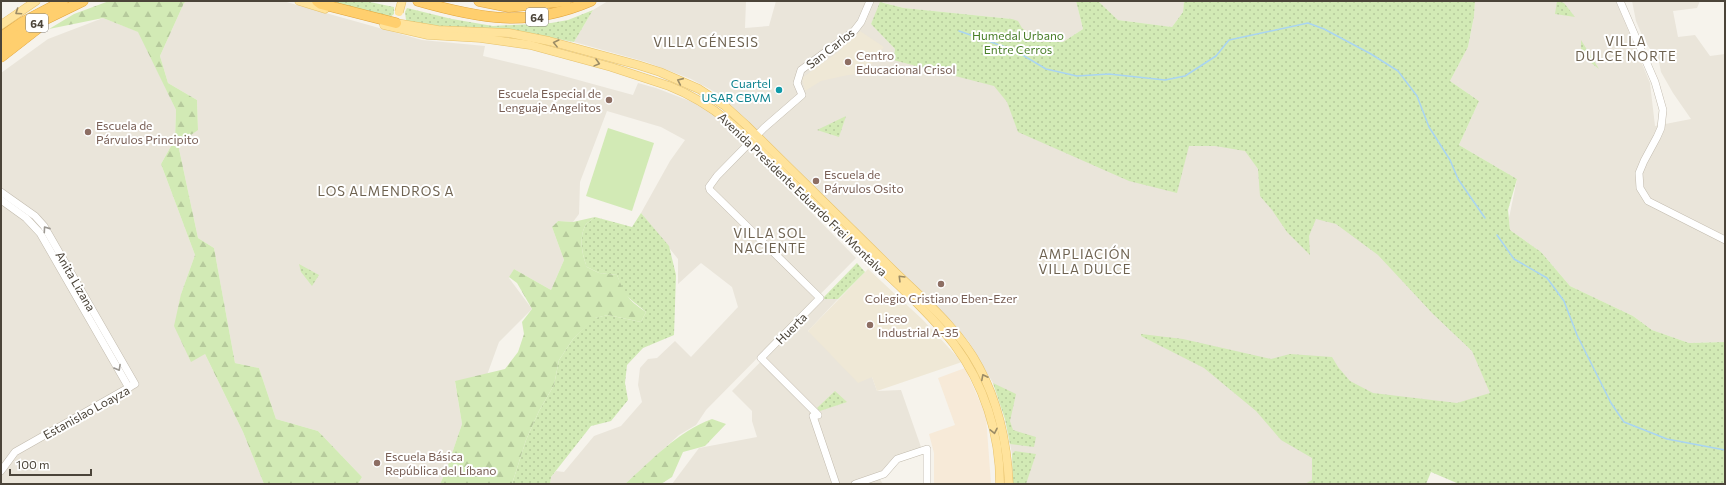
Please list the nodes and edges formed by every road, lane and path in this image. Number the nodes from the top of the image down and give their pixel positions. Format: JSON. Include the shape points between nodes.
{"nodes":[{"id":1,"x":36,"y":1,"type":"edge"},
{"id":2,"x":62,"y":1,"type":"edge"},
{"id":3,"x":299,"y":1,"type":"edge"},
{"id":4,"x":316,"y":1,"type":"edge"},
{"id":5,"x":401,"y":1,"type":"edge"},
{"id":6,"x":420,"y":1,"type":"edge"},
{"id":7,"x":443,"y":1,"type":"edge"},
{"id":8,"x":479,"y":1,"type":"edge"},
{"id":9,"x":566,"y":1,"type":"edge"},
{"id":10,"x":572,"y":1,"type":"edge"},
{"id":11,"x":590,"y":1,"type":"edge"},
{"id":12,"x":870,"y":1,"type":"edge"},
{"id":13,"x":1620,"y":1,"type":"edge"},
{"id":14,"x":80,"y":3,"type":"edge"},
{"id":15,"x":1,"y":25,"type":"edge"},
{"id":16,"x":396,"y":25,"type":"junction"},
{"id":17,"x":1,"y":37,"type":"edge"},
{"id":18,"x":1,"y":46,"type":"edge"},
{"id":19,"x":1,"y":57,"type":"edge"},
{"id":20,"x":754,"y":138,"type":"junction"},
{"id":21,"x":1,"y":192,"type":"edge"},
{"id":22,"x":1,"y":200,"type":"edge"},
{"id":23,"x":1725,"y":240,"type":"edge"},
{"id":24,"x":132,"y":386,"type":"junction"},
{"id":25,"x":1,"y":471,"type":"edge"},
{"id":26,"x":836,"y":484,"type":"edge"},
{"id":27,"x":855,"y":484,"type":"edge"},
{"id":28,"x":927,"y":484,"type":"edge"},
{"id":29,"x":1000,"y":484,"type":"edge"},
{"id":30,"x":1009,"y":484,"type":"edge"}],
"edges":[{"from":1,"to":15,"type":"main road","one_way":true},
{"from":2,"to":17,"type":"highway","number":"64"},
{"from":3,"to":16,"type":"main road","name":"Avenida Presidente Eduardo Frei Montalva"},
{"from":4,"to":16,"type":"highway"},
{"from":5,"to":6,"type":"highway"},
{"from":5,"to":16,"type":"main road","bridge":true},
{"from":6,"to":11,"type":"highway","number":"64","via":[[473,15],[505,19],[550,14]]},
{"from":7,"to":10,"type":"highway","number":"64","via":[[483,10],[509,12],[536,10]]},
{"from":8,"to":9,"type":"highway","via":[[509,7]]},
{"from":12,"to":20,"type":"street","name":"San Carlos","via":[[854,31],[801,70],[797,82],[802,95]]},
{"from":13,"to":23,"type":"street","via":[[1655,82],[1663,110],[1659,132],[1639,173],[1640,188],[1648,202]]},
{"from":14,"to":18,"type":"highway","number":"64","via":[[30,27]]},
{"from":14,"to":19,"type":"highway","via":[[36,30]]},
{"from":16,"to":20,"type":"main road","name":"Avenida Presidente Eduardo Frei Montalva","via":[[515,34],[638,65],[699,89],[725,106]]},
{"from":20,"to":26,"type":"street","name":"Huerta","via":[[716,176],[709,187],[820,298],[761,358],[816,416]]},
{"from":20,"to":29,"type":"main road","name":"Avenida Presidente Eduardo Frei Montalva","one_way":true,"via":[[911,297],[954,345],[974,377],[990,415],[998,451]]},
{"from":30,"to":20,"type":"main road","name":"Avenida Presidente Eduardo Frei Montalva","one_way":true,"via":[[1006,449],[994,399],[969,350],[935,311]]},
{"from":24,"to":21,"type":"street","name":"Anita Lizana","one_way":true,"via":[[44,226],[35,216]]},
{"from":22,"to":24,"type":"street","name":"Anita Lizana","one_way":true,"via":[[26,218],[40,233]]},
{"from":24,"to":25,"type":"street","name":"Estanislao Loayza","via":[[16,452]]},
{"from":27,"to":28,"type":"street","via":[[884,474],[897,459],[927,449]]}]}
